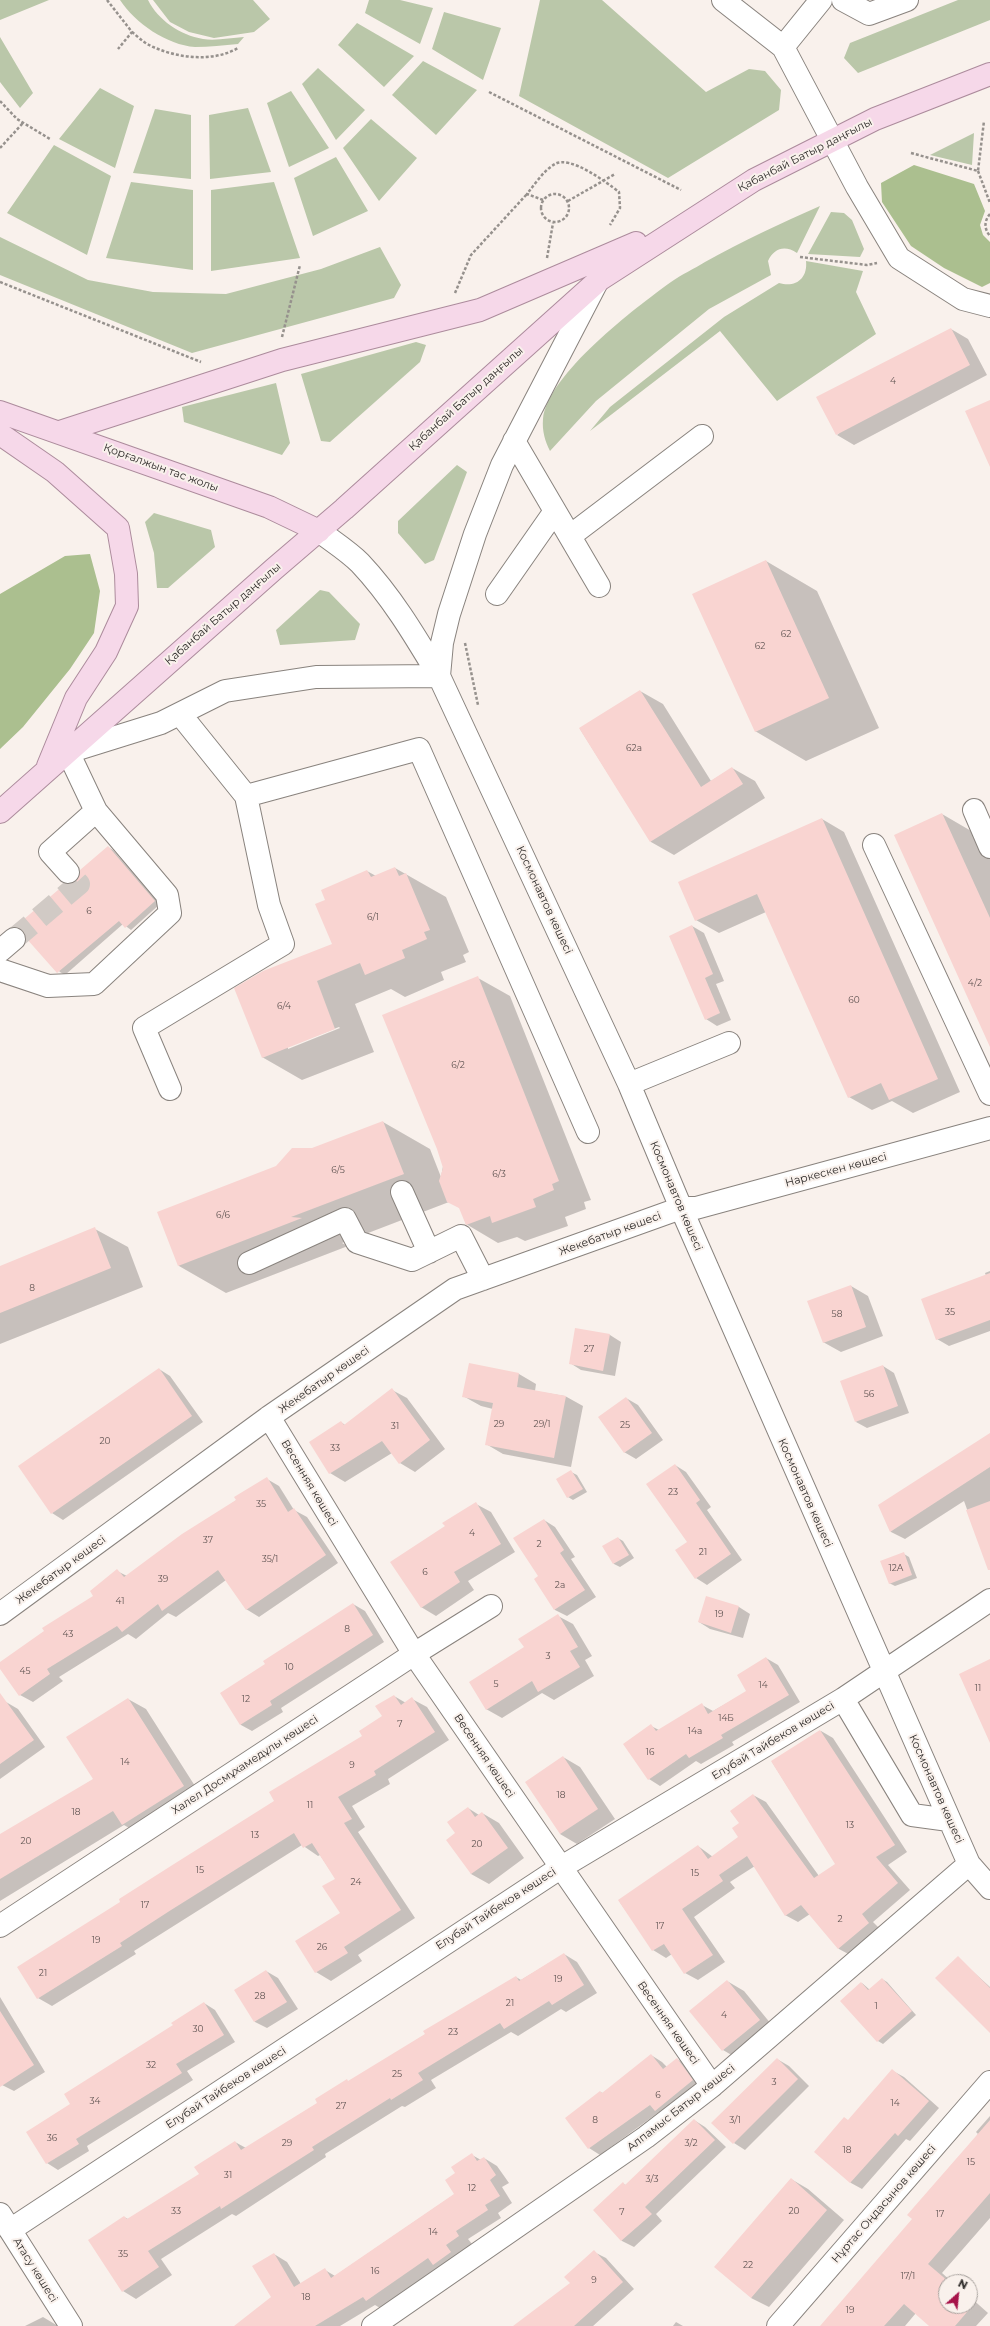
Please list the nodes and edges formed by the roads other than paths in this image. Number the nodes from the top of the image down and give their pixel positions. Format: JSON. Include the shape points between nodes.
{"nodes":[{"id":1,"x":723,"y":0,"type":"edge"},
{"id":2,"x":821,"y":0,"type":"edge"},
{"id":3,"x":843,"y":0,"type":"edge"},
{"id":4,"x":907,"y":0,"type":"edge"},
{"id":5,"x":783,"y":47,"type":"junction"},
{"id":6,"x":990,"y":74,"type":"edge"},
{"id":7,"x":833,"y":140,"type":"junction"},
{"id":8,"x":693,"y":219,"type":"junction"},
{"id":9,"x":599,"y":280,"type":"junction"},
{"id":10,"x":990,"y":306,"type":"edge"},
{"id":11,"x":0,"y":412,"type":"edge"},
{"id":12,"x":60,"y":432,"type":"junction"},
{"id":13,"x":0,"y":434,"type":"edge"},
{"id":14,"x":702,"y":436,"type":"dead end"},
{"id":15,"x":514,"y":441,"type":"junction"},
{"id":16,"x":555,"y":511,"type":"junction"},
{"id":17,"x":319,"y":531,"type":"junction"},
{"id":18,"x":570,"y":536,"type":"junction"},
{"id":19,"x":598,"y":586,"type":"dead end"},
{"id":20,"x":497,"y":594,"type":"dead end"},
{"id":21,"x":439,"y":676,"type":"junction"},
{"id":22,"x":180,"y":714,"type":"junction"},
{"id":23,"x":68,"y":752,"type":"junction"},
{"id":24,"x":46,"y":771,"type":"junction"},
{"id":25,"x":246,"y":796,"type":"junction"},
{"id":26,"x":974,"y":810,"type":"dead end"},
{"id":27,"x":96,"y":811,"type":"junction"},
{"id":28,"x":0,"y":812,"type":"edge"},
{"id":29,"x":874,"y":846,"type":"dead end"},
{"id":30,"x":990,"y":847,"type":"edge"},
{"id":31,"x":68,"y":872,"type":"tunnel mouth"},
{"id":32,"x":0,"y":970,"type":"edge"},
{"id":33,"x":729,"y":1043,"type":"dead end"},
{"id":34,"x":629,"y":1084,"type":"junction"},
{"id":35,"x":170,"y":1090,"type":"dead end"},
{"id":36,"x":990,"y":1094,"type":"edge"},
{"id":37,"x":990,"y":1128,"type":"edge"},
{"id":38,"x":588,"y":1132,"type":"dead end"},
{"id":39,"x":402,"y":1192,"type":"dead end"},
{"id":40,"x":681,"y":1208,"type":"junction"},
{"id":41,"x":429,"y":1252,"type":"junction"},
{"id":42,"x":249,"y":1263,"type":"dead end"},
{"id":43,"x":483,"y":1279,"type":"junction"},
{"id":44,"x":269,"y":1418,"type":"junction"},
{"id":45,"x":990,"y":1600,"type":"edge"},
{"id":46,"x":490,"y":1606,"type":"dead end"},
{"id":47,"x":0,"y":1614,"type":"edge"},
{"id":48,"x":414,"y":1654,"type":"junction"},
{"id":49,"x":884,"y":1672,"type":"junction"},
{"id":50,"x":843,"y":1698,"type":"junction"},
{"id":51,"x":950,"y":1820,"type":"junction"},
{"id":52,"x":969,"y":1864,"type":"junction"},
{"id":53,"x":560,"y":1868,"type":"junction"},
{"id":54,"x":990,"y":1888,"type":"edge"},
{"id":55,"x":0,"y":1926,"type":"edge"},
{"id":56,"x":990,"y":2082,"type":"edge"},
{"id":57,"x":712,"y":2086,"type":"junction"},
{"id":58,"x":5,"y":2222,"type":"edge"},
{"id":59,"x":71,"y":2326,"type":"edge"},
{"id":60,"x":373,"y":2326,"type":"edge"},
{"id":61,"x":778,"y":2326,"type":"edge"}],
"edges":[{"from":1,"to":5,"type":"street"},
{"from":2,"to":5,"type":"street"},
{"from":3,"to":4,"type":"street","via":[[869,14]]},
{"from":5,"to":7,"type":"street"},
{"from":6,"to":7,"type":"main road","name":"Қабанбай Батыр даңғылы","via":[[875,119]]},
{"from":7,"to":8,"type":"main road","name":"Қабанбай Батыр даңғылы","via":[[754,180]]},
{"from":7,"to":10,"type":"street","via":[[899,258],[963,298]]},
{"from":8,"to":9,"type":"main road","name":"Қабанбай Батыр даңғылы"},
{"from":8,"to":12,"type":"main road","via":[[480,310],[282,360]]},
{"from":9,"to":15,"type":"street"},
{"from":9,"to":17,"type":"main road","name":"Қабанбай Батыр даңғылы"},
{"from":11,"to":12,"type":"main road","name":"Қорғалжын тас жолы"},
{"from":12,"to":17,"type":"main road","name":"Қорғалжын тас жолы","via":[[269,507]]},
{"from":13,"to":24,"type":"main road","via":[[55,472],[118,528],[126,574],[127,606],[106,652],[76,698]]},
{"from":14,"to":18,"type":"street"},
{"from":15,"to":16,"type":"street"},
{"from":15,"to":21,"type":"street","via":[[475,534],[449,614],[442,643]]},
{"from":16,"to":18,"type":"street"},
{"from":16,"to":20,"type":"street"},
{"from":17,"to":21,"type":"street","name":"Космонавтов көшесі","via":[[359,562],[382,589],[408,622]]},
{"from":17,"to":23,"type":"main road","name":"Қабанбай Батыр даңғылы"},
{"from":18,"to":19,"type":"street"},
{"from":21,"to":22,"type":"street","via":[[316,677],[225,691]]},
{"from":21,"to":34,"type":"street","name":"Космонавтов көшесі"},
{"from":22,"to":23,"type":"street","via":[[161,723]]},
{"from":22,"to":25,"type":"street"},
{"from":23,"to":24,"type":"main road","name":"Қабанбай Батыр даңғылы"},
{"from":23,"to":27,"type":"street"},
{"from":24,"to":28,"type":"main road","name":"Қабанбай Батыр даңғылы"},
{"from":25,"to":35,"type":"street","via":[[270,904],[284,944],[144,1028]]},
{"from":25,"to":38,"type":"street","via":[[418,749]]},
{"from":26,"to":30,"type":"street"},
{"from":27,"to":31,"type":"street","via":[[50,852]]},
{"from":27,"to":32,"type":"street","via":[[167,895],[170,913],[94,984],[48,986]]},
{"from":29,"to":36,"type":"street"},
{"from":33,"to":34,"type":"street"},
{"from":34,"to":40,"type":"street","name":"Космонавтов көшесі"},
{"from":37,"to":40,"type":"street","name":"Наркескен көшесі","via":[[696,1208]]},
{"from":39,"to":41,"type":"street"},
{"from":40,"to":43,"type":"street","name":"Жекебатыр көшесі"},
{"from":40,"to":49,"type":"street","name":"Космонавтов көшесі"},
{"from":41,"to":42,"type":"street","via":[[412,1260],[357,1242],[345,1220]]},
{"from":41,"to":43,"type":"street","via":[[461,1236]]},
{"from":43,"to":44,"type":"street","name":"Жекебатыр көшесі","via":[[455,1289]]},
{"from":44,"to":47,"type":"street","name":"Жекебатыр көшесі"},
{"from":44,"to":48,"type":"street","name":"Весенняя көшесі"},
{"from":45,"to":49,"type":"street","name":"Елубай Тайбеков көшесі"},
{"from":46,"to":48,"type":"street","name":"Халел Досмұхамедұлы көшесі"},
{"from":48,"to":53,"type":"street","name":"Весенняя көшесі"},
{"from":48,"to":55,"type":"street","name":"Халел Досмұхамедұлы көшесі"},
{"from":49,"to":50,"type":"street","name":"Елубай Тайбеков көшесі"},
{"from":49,"to":51,"type":"street","name":"Космонавтов көшесі"},
{"from":50,"to":51,"type":"street","via":[[912,1815]]},
{"from":50,"to":53,"type":"street","name":"Елубай Тайбеков көшесі"},
{"from":51,"to":52,"type":"street","name":"Космонавтов көшесі"},
{"from":52,"to":54,"type":"street","name":"Космонавтов көшесі"},
{"from":52,"to":57,"type":"street","name":"Алпамыс Батыр көшесі"},
{"from":53,"to":57,"type":"street","name":"Весенняя көшесі"},
{"from":53,"to":58,"type":"street","name":"Елубай Тайбеков көшесі"},
{"from":56,"to":61,"type":"street","name":"Нұртас Оңдасынов көшесі"},
{"from":57,"to":60,"type":"street","name":"Алпамыс Батыр көшесі","via":[[646,2137]]},
{"from":58,"to":59,"type":"street","name":"Атасу көшесі"}]}
